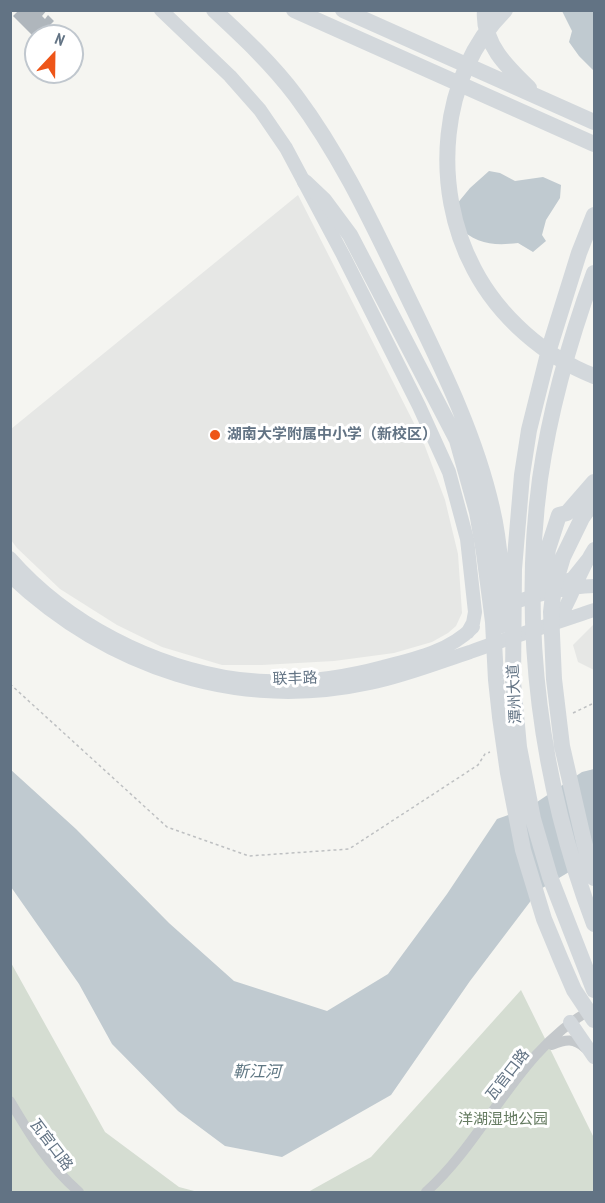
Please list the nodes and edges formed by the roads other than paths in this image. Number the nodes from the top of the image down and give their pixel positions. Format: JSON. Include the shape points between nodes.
{"nodes":[{"id":1,"x":160,"y":10,"type":"edge"},
{"id":2,"x":214,"y":10,"type":"edge"},
{"id":3,"x":294,"y":10,"type":"edge"},
{"id":4,"x":343,"y":10,"type":"edge"},
{"id":5,"x":485,"y":10,"type":"edge"},
{"id":6,"x":505,"y":10,"type":"edge"},
{"id":7,"x":536,"y":95,"type":"junction"},
{"id":8,"x":594,"y":122,"type":"edge"},
{"id":9,"x":594,"y":144,"type":"edge"},
{"id":10,"x":305,"y":182,"type":"junction"},
{"id":11,"x":594,"y":216,"type":"edge"},
{"id":12,"x":594,"y":273,"type":"edge"},
{"id":13,"x":594,"y":376,"type":"edge"},
{"id":14,"x":594,"y":468,"type":"edge"},
{"id":15,"x":594,"y":482,"type":"edge"},
{"id":16,"x":594,"y":501,"type":"edge"},
{"id":17,"x":567,"y":513,"type":"junction"},
{"id":18,"x":591,"y":554,"type":"edge"},
{"id":19,"x":10,"y":558,"type":"edge"},
{"id":20,"x":10,"y":576,"type":"edge"},
{"id":21,"x":472,"y":580,"type":"junction"},
{"id":22,"x":594,"y":586,"type":"edge"},
{"id":23,"x":576,"y":587,"type":"junction"},
{"id":24,"x":594,"y":610,"type":"edge"},
{"id":25,"x":557,"y":622,"type":"junction"},
{"id":26,"x":468,"y":632,"type":"junction"},
{"id":27,"x":562,"y":746,"type":"junction"},
{"id":28,"x":500,"y":752,"type":"junction"},
{"id":29,"x":594,"y":878,"type":"edge"},
{"id":30,"x":594,"y":924,"type":"edge"},
{"id":31,"x":594,"y":990,"type":"edge"},
{"id":32,"x":594,"y":1007,"type":"edge"},
{"id":33,"x":594,"y":1017,"type":"edge"},
{"id":34,"x":572,"y":1024,"type":"junction"},
{"id":35,"x":552,"y":1045,"type":"junction"},
{"id":36,"x":594,"y":1057,"type":"edge"},
{"id":37,"x":10,"y":1101,"type":"edge"},
{"id":38,"x":10,"y":1113,"type":"edge"},
{"id":39,"x":70,"y":1192,"type":"edge"},
{"id":40,"x":79,"y":1192,"type":"edge"},
{"id":41,"x":426,"y":1192,"type":"edge"},
{"id":42,"x":433,"y":1192,"type":"edge"}],
"edges":[{"from":1,"to":10,"type":"main road","via":[[260,110]]},
{"from":2,"to":28,"type":"highway","via":[[258,52],[322,132],[349,176],[456,397],[492,508],[502,583]]},
{"from":3,"to":9,"type":"highway"},
{"from":4,"to":7,"type":"highway"},
{"from":5,"to":7,"type":"highway","via":[[492,44],[503,64]]},
{"from":6,"to":13,"type":"highway","via":[[479,43],[463,74],[449,124],[447,162],[459,234],[474,270],[503,310],[533,341]]},
{"from":7,"to":8,"type":"highway"},
{"from":10,"to":21,"type":"main road","via":[[449,472],[467,539]]},
{"from":10,"to":28,"type":"highway","via":[[350,235],[457,440],[477,512],[489,586]]},
{"from":11,"to":31,"type":"highway","name":"潭州大道","via":[[563,303],[539,388],[522,475],[514,569],[514,705],[522,768],[539,843]]},
{"from":12,"to":30,"type":"highway","name":"潭州大道","via":[[558,392],[540,479],[534,546],[541,717],[561,817]]},
{"from":14,"to":17,"type":"highway"},
{"from":15,"to":17,"type":"highway"},
{"from":16,"to":27,"type":"highway","via":[[563,557],[554,588],[551,612]]},
{"from":17,"to":27,"type":"highway","via":[[559,515],[548,549],[542,596],[548,686]]},
{"from":18,"to":21,"type":"main road","via":[[572,579],[498,598],[481,594]]},
{"from":18,"to":23,"type":"main road"},
{"from":19,"to":26,"type":"main road","name":"联丰路","via":[[46,593],[102,631],[164,660],[241,679],[293,680],[366,672],[447,647]]},
{"from":20,"to":25,"type":"main road","name":"联丰路","via":[[62,618],[137,661],[230,689],[331,690],[370,683]]},
{"from":21,"to":26,"type":"main road","via":[[475,612]]},
{"from":22,"to":23,"type":"main road","name":"联丰路"},
{"from":23,"to":25,"type":"main road"},
{"from":23,"to":26,"type":"main road","name":"联丰路","via":[[497,608]]},
{"from":24,"to":25,"type":"main road","name":"联丰路"},
{"from":27,"to":29,"type":"highway"},
{"from":28,"to":33,"type":"highway","via":[[541,909],[574,990]]},
{"from":32,"to":34,"type":"street"},
{"from":33,"to":34,"type":"street","name":"瓦官口路"},
{"from":34,"to":35,"type":"street","name":"瓦官口路"},
{"from":34,"to":36,"type":"main road"},
{"from":34,"to":41,"type":"street","via":[[534,1054],[454,1164]]},
{"from":35,"to":36,"type":"street","via":[[573,1040]]},
{"from":35,"to":42,"type":"street","name":"瓦官口路","via":[[535,1061],[465,1158]]},
{"from":37,"to":40,"type":"street","via":[[40,1152]]},
{"from":38,"to":39,"type":"street","name":"瓦官口路","via":[[41,1162]]}]}
